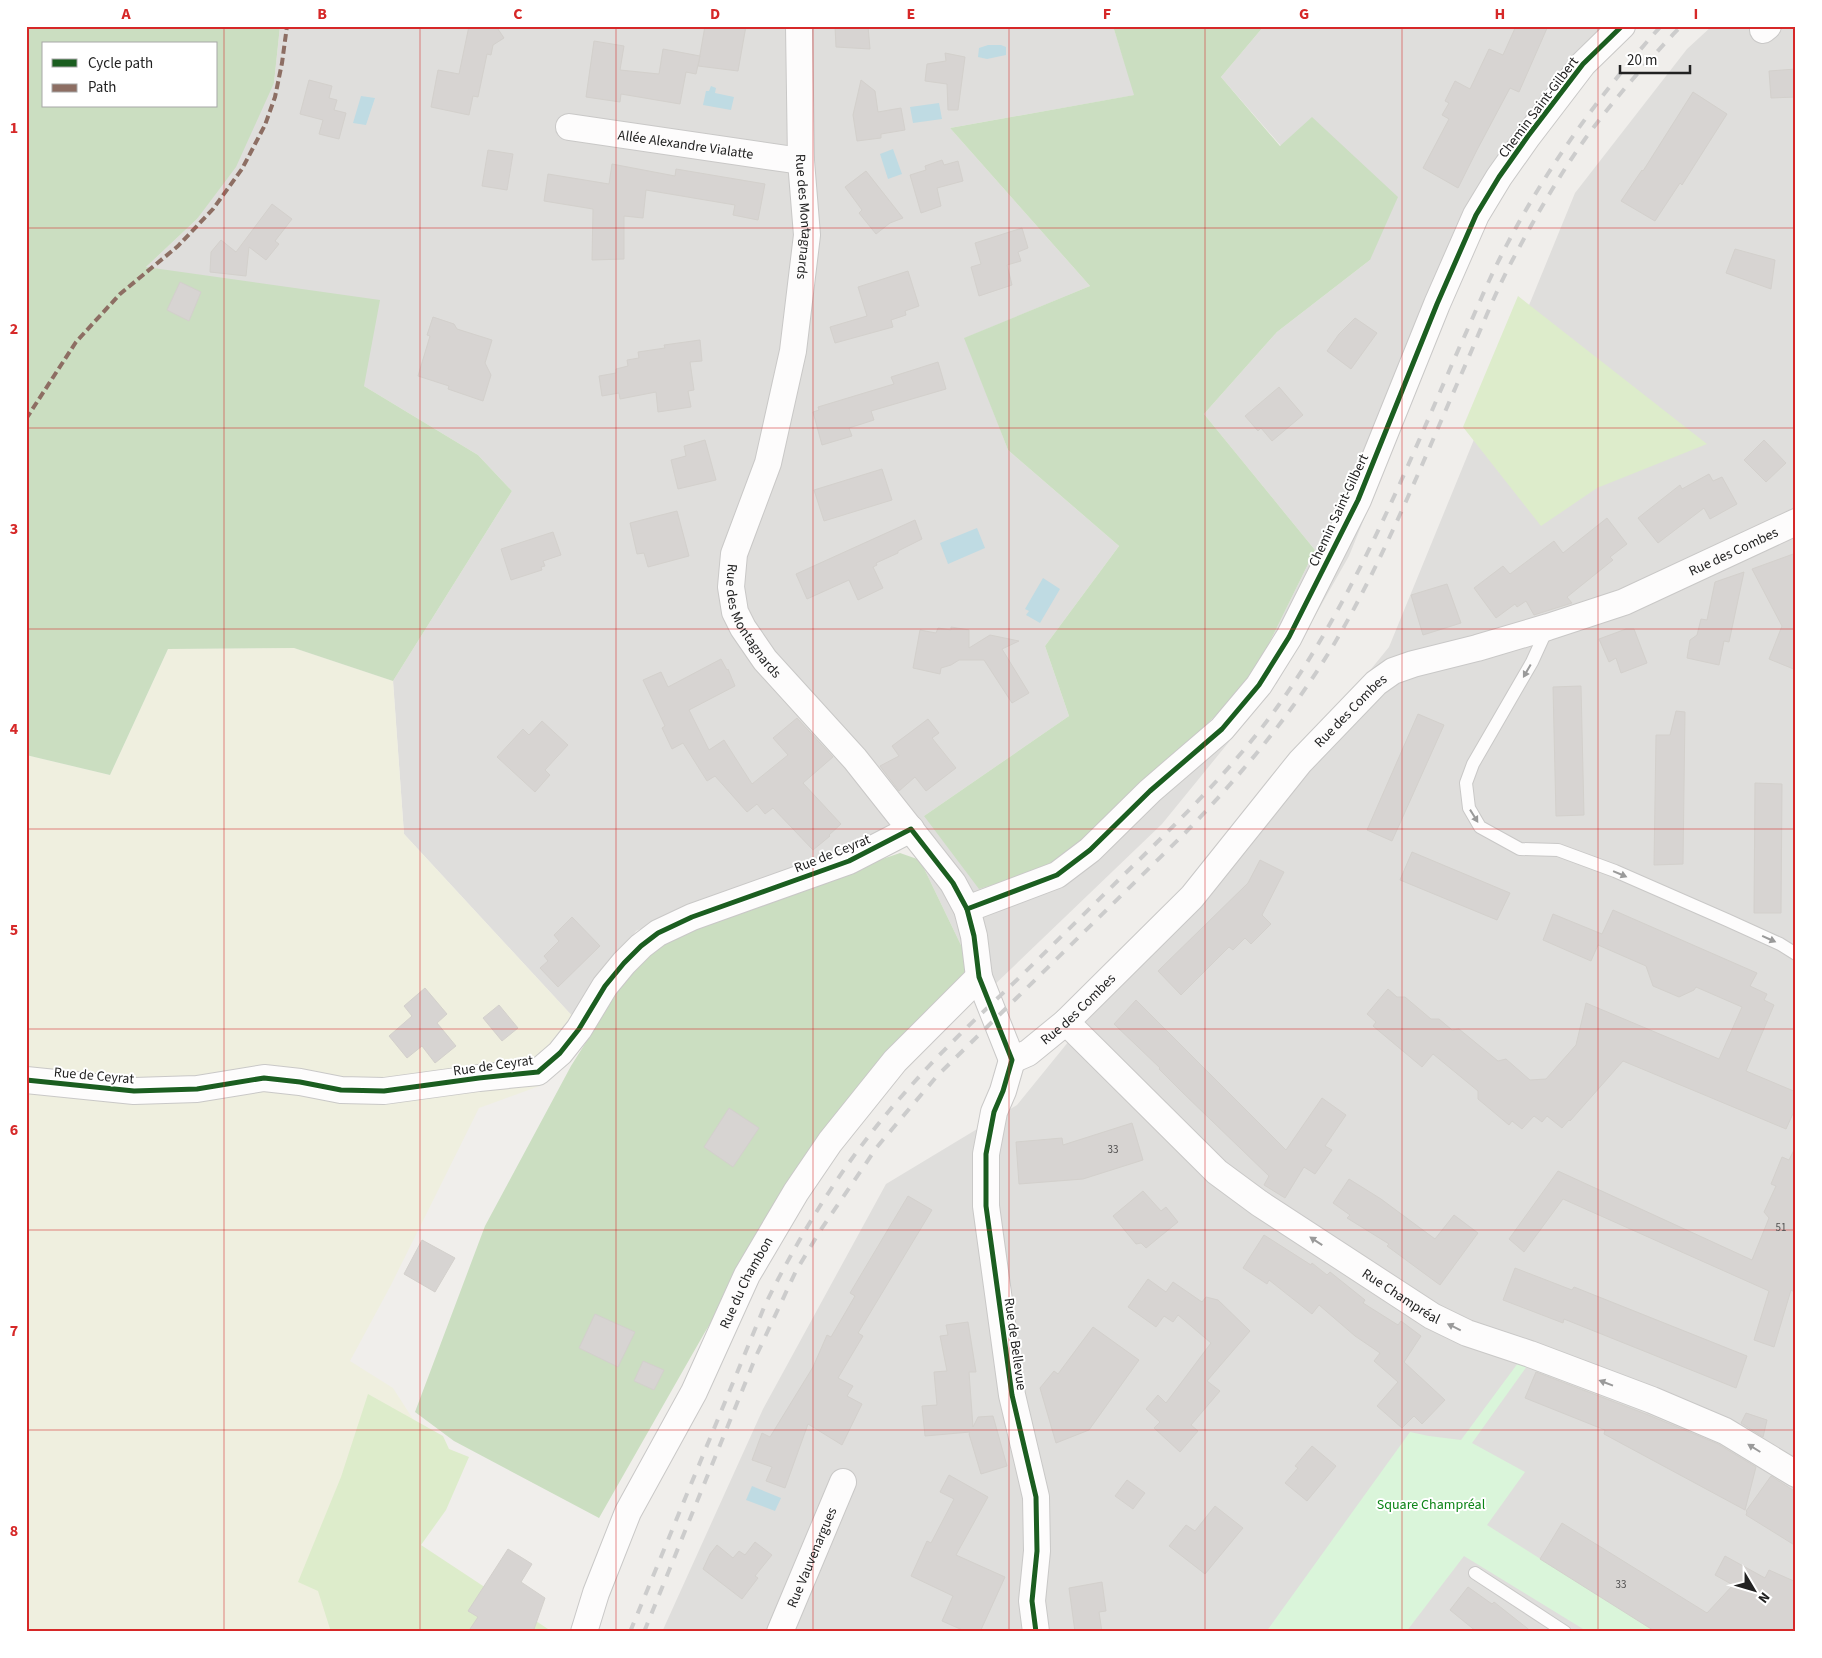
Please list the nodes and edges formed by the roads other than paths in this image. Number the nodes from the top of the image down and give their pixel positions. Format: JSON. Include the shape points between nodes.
{"nodes":[{"id":1,"x":799,"y":26,"type":"edge"},
{"id":2,"x":1622,"y":26,"type":"edge"},
{"id":3,"x":569,"y":127,"type":"dead end"},
{"id":4,"x":801,"y":161,"type":"junction"},
{"id":5,"x":1796,"y":522,"type":"edge"},
{"id":6,"x":1548,"y":627,"type":"junction"},
{"id":7,"x":911,"y":829,"type":"junction"},
{"id":8,"x":967,"y":909,"type":"junction"},
{"id":9,"x":1796,"y":954,"type":"edge"},
{"id":10,"x":978,"y":977,"type":"junction"},
{"id":11,"x":1066,"y":1022,"type":"junction"},
{"id":12,"x":1012,"y":1060,"type":"junction"},
{"id":13,"x":26,"y":1080,"type":"edge"},
{"id":14,"x":1796,"y":1474,"type":"edge"},
{"id":15,"x":842,"y":1482,"type":"dead end"},
{"id":16,"x":1475,"y":1573,"type":"dead end"},
{"id":17,"x":584,"y":1632,"type":"edge"},
{"id":18,"x":780,"y":1632,"type":"edge"},
{"id":19,"x":1036,"y":1632,"type":"edge"},
{"id":20,"x":1565,"y":1632,"type":"edge"}],
"edges":[{"from":1,"to":4,"type":"street","name":"Rue des Montagnards"},
{"from":2,"to":8,"type":"street","name":"Chemin Saint-Gilbert","via":[[1583,64],[1528,136],[1476,215],[1358,500],[1289,637],[1259,685],[1222,729],[1058,875]]},
{"from":3,"to":4,"type":"street","name":"Allée Alexandre Vialatte"},
{"from":4,"to":7,"type":"street","name":"Rue des Montagnards","via":[[807,235],[793,351],[768,463],[734,554],[731,587],[736,612],[754,645],[855,759]]},
{"from":5,"to":6,"type":"street","name":"Rue des Combes","via":[[1624,602]]},
{"from":6,"to":9,"type":"lane","one_way":true,"via":[[1532,662],[1473,764],[1466,783],[1469,808],[1480,827],[1520,849],[1558,850],[1614,871]]},
{"from":6,"to":11,"type":"street","name":"Rue des Combes","via":[[1413,664],[1376,683],[1300,762],[1192,897]]},
{"from":7,"to":8,"type":"street","name":"Rue des Montagnards","via":[[952,883]]},
{"from":7,"to":13,"type":"street","name":"Rue de Ceyrat","via":[[850,860],[692,917],[658,933],[624,963],[565,1047],[538,1072],[384,1092],[341,1090],[264,1078],[197,1089],[134,1091]]},
{"from":8,"to":10,"type":"street","name":"Rue des Montagnards","via":[[974,936]]},
{"from":10,"to":12,"type":"street","name":"Rue des Montagnards"},
{"from":10,"to":17,"type":"street","name":"Rue du Chambon","via":[[895,1061],[830,1142],[796,1192],[747,1275],[694,1392],[628,1512]]},
{"from":11,"to":12,"type":"street","name":"Rue des Combes","via":[[1028,1053]]},
{"from":14,"to":11,"type":"street","name":"Rue Champréal","one_way":true,"via":[[1725,1431],[1624,1389],[1467,1333],[1432,1316],[1217,1172]]},
{"from":12,"to":19,"type":"street","name":"Rue de Bellevue","via":[[994,1112],[986,1154],[986,1206],[1012,1395],[1036,1497],[1037,1552],[1032,1601]]},
{"from":15,"to":18,"type":"street","name":"Rue Vauvenargues"},
{"from":16,"to":20,"type":"lane"}]}
